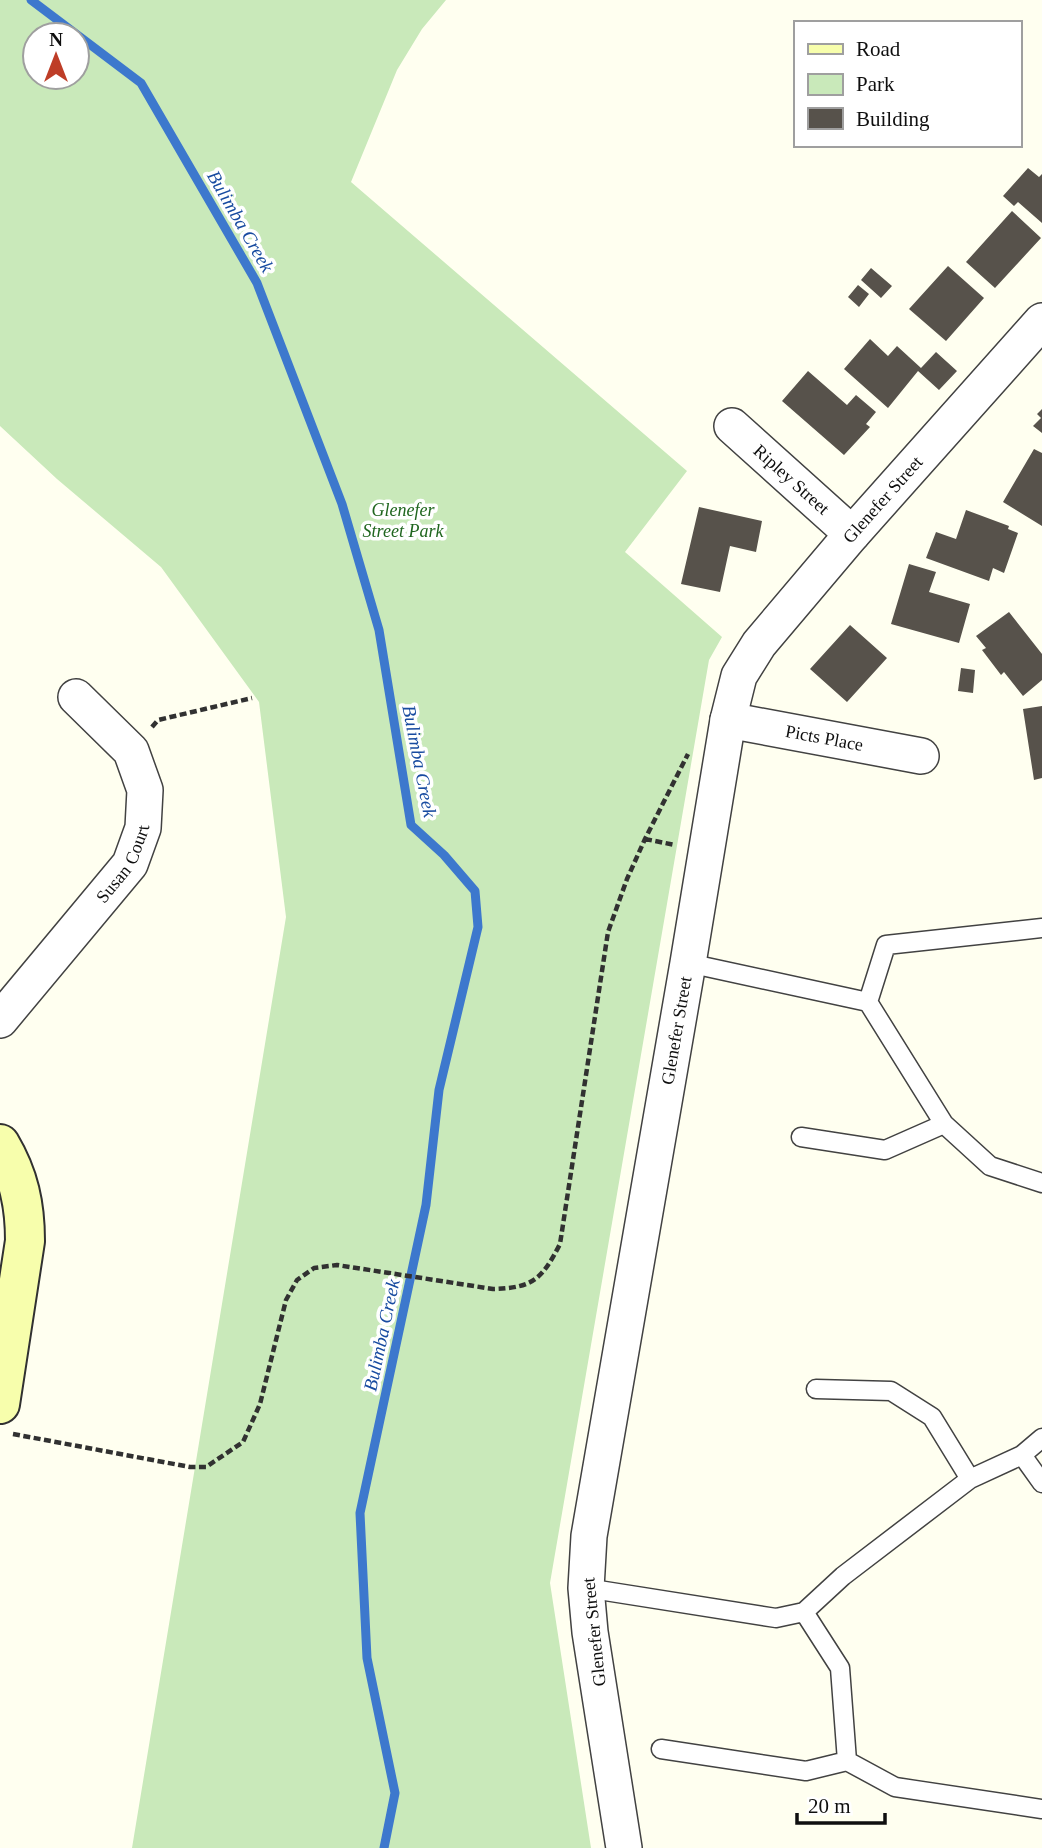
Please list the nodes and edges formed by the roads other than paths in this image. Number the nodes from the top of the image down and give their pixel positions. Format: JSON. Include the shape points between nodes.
{"nodes":[{"id":1,"x":1042,"y":321,"type":"edge"},
{"id":2,"x":732,"y":426,"type":"dead end"},
{"id":3,"x":852,"y":534,"type":"junction"},
{"id":4,"x":76,"y":696,"type":"dead end"},
{"id":5,"x":728,"y":720,"type":"junction"},
{"id":6,"x":921,"y":756,"type":"dead end"},
{"id":7,"x":1042,"y":928,"type":"edge"},
{"id":8,"x":688,"y":963,"type":"junction"},
{"id":9,"x":868,"y":1002,"type":"junction"},
{"id":10,"x":0,"y":1020,"type":"edge"},
{"id":11,"x":944,"y":1124,"type":"junction"},
{"id":12,"x":801,"y":1137,"type":"dead end"},
{"id":13,"x":0,"y":1144,"type":"edge"},
{"id":14,"x":1042,"y":1183,"type":"edge"},
{"id":15,"x":816,"y":1389,"type":"dead end"},
{"id":16,"x":5,"y":1419,"type":"edge"},
{"id":17,"x":1042,"y":1438,"type":"edge"},
{"id":18,"x":1022,"y":1455,"type":"junction"},
{"id":19,"x":970,"y":1479,"type":"junction"},
{"id":20,"x":1042,"y":1483,"type":"edge"},
{"id":21,"x":586,"y":1588,"type":"junction"},
{"id":22,"x":804,"y":1612,"type":"junction"},
{"id":23,"x":661,"y":1749,"type":"dead end"},
{"id":24,"x":847,"y":1761,"type":"junction"},
{"id":25,"x":1042,"y":1810,"type":"edge"},
{"id":26,"x":624,"y":1848,"type":"edge"}],
"edges":[{"from":1,"to":3,"type":"street","name":"Glenefer Street"},
{"from":2,"to":3,"type":"street","name":"Ripley Street"},
{"from":3,"to":5,"type":"street","name":"Glenefer Street","via":[[759,644],[739,676]]},
{"from":4,"to":10,"type":"street","name":"Susan Court","via":[[131,751],[145,790],[143,828],[130,864]]},
{"from":5,"to":6,"type":"street","name":"Picts Place"},
{"from":5,"to":8,"type":"street","name":"Glenefer Street"},
{"from":7,"to":9,"type":"lane","via":[[886,944]]},
{"from":8,"to":9,"type":"lane"},
{"from":8,"to":21,"type":"street","name":"Glenefer Street","via":[[589,1536]]},
{"from":9,"to":11,"type":"lane"},
{"from":11,"to":12,"type":"lane","via":[[885,1150]]},
{"from":11,"to":14,"type":"lane","via":[[990,1166]]},
{"from":13,"to":16,"type":"street","via":[[17,1178],[25,1217]]},
{"from":15,"to":19,"type":"lane","via":[[891,1391],[932,1417]]},
{"from":17,"to":18,"type":"lane"},
{"from":18,"to":19,"type":"lane"},
{"from":18,"to":20,"type":"lane"},
{"from":19,"to":22,"type":"lane","via":[[843,1576]]},
{"from":21,"to":22,"type":"lane","via":[[776,1618]]},
{"from":21,"to":26,"type":"street","name":"Glenefer Street"},
{"from":22,"to":24,"type":"lane","via":[[840,1668]]},
{"from":23,"to":24,"type":"lane","via":[[806,1771]]},
{"from":24,"to":25,"type":"lane","via":[[895,1787]]}]}
